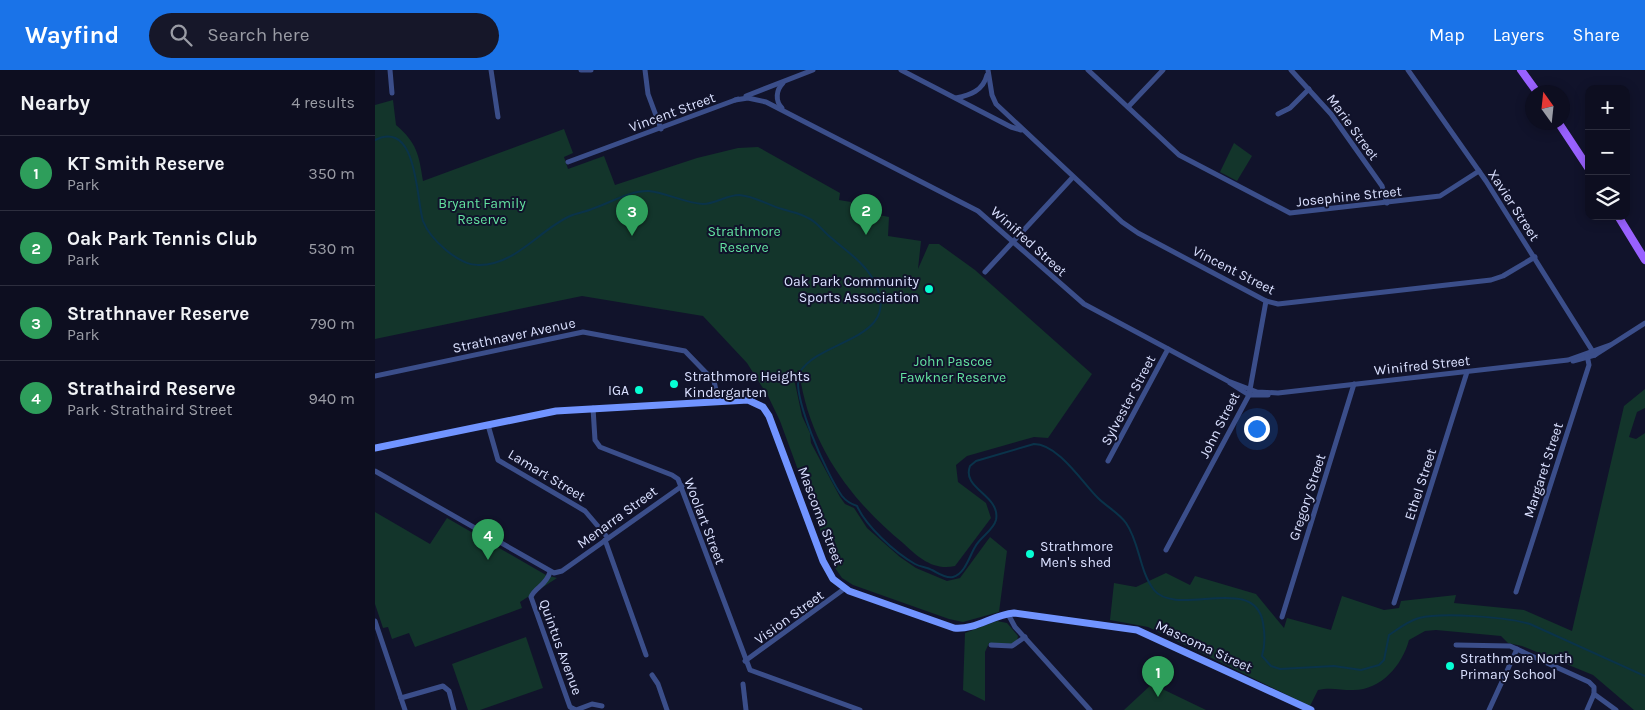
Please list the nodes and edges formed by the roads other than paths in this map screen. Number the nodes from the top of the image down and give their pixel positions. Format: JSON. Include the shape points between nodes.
{"nodes":[{"id":1,"x":390,"y":70,"type":"edge"},
{"id":2,"x":491,"y":70,"type":"edge"},
{"id":3,"x":581,"y":70,"type":"edge"},
{"id":4,"x":591,"y":70,"type":"edge"},
{"id":5,"x":645,"y":70,"type":"edge"},
{"id":6,"x":813,"y":70,"type":"edge"},
{"id":7,"x":901,"y":70,"type":"edge"},
{"id":8,"x":988,"y":70,"type":"edge"},
{"id":9,"x":1087,"y":70,"type":"edge"},
{"id":10,"x":1163,"y":70,"type":"edge"},
{"id":11,"x":1291,"y":70,"type":"edge"},
{"id":12,"x":1408,"y":70,"type":"edge"},
{"id":13,"x":1521,"y":70,"type":"edge"},
{"id":14,"x":785,"y":81,"type":"junction"},
{"id":15,"x":1532,"y":85,"type":"edge"},
{"id":16,"x":1309,"y":89,"type":"junction"},
{"id":17,"x":392,"y":93,"type":"dead end"},
{"id":18,"x":956,"y":98,"type":"junction"},
{"id":19,"x":735,"y":100,"type":"junction"},
{"id":20,"x":1127,"y":107,"type":"junction"},
{"id":21,"x":784,"y":111,"type":"junction"},
{"id":22,"x":1277,"y":114,"type":"dead end"},
{"id":23,"x":498,"y":117,"type":"dead end"},
{"id":24,"x":1010,"y":119,"type":"junction"},
{"id":25,"x":999,"y":120,"type":"junction"},
{"id":26,"x":661,"y":129,"type":"junction"},
{"id":27,"x":1022,"y":130,"type":"junction"},
{"id":28,"x":1563,"y":130,"type":"edge"},
{"id":29,"x":568,"y":162,"type":"dead end"},
{"id":30,"x":1585,"y":163,"type":"edge"},
{"id":31,"x":1479,"y":171,"type":"junction"},
{"id":32,"x":1072,"y":176,"type":"junction"},
{"id":33,"x":1387,"y":203,"type":"junction"},
{"id":34,"x":1620,"y":220,"type":"edge"},
{"id":35,"x":1013,"y":241,"type":"junction"},
{"id":36,"x":1535,"y":257,"type":"junction"},
{"id":37,"x":1645,"y":260,"type":"edge"},
{"id":38,"x":985,"y":272,"type":"dead end"},
{"id":39,"x":1266,"y":301,"type":"junction"},
{"id":40,"x":1645,"y":323,"type":"edge"},
{"id":41,"x":1167,"y":349,"type":"junction"},
{"id":42,"x":1594,"y":354,"type":"junction"},
{"id":43,"x":1587,"y":357,"type":"junction"},
{"id":44,"x":1467,"y":372,"type":"junction"},
{"id":45,"x":375,"y":376,"type":"edge"},
{"id":46,"x":1355,"y":384,"type":"junction"},
{"id":47,"x":1249,"y":392,"type":"junction"},
{"id":48,"x":718,"y":400,"type":"junction"},
{"id":49,"x":593,"y":408,"type":"junction"},
{"id":50,"x":489,"y":425,"type":"junction"},
{"id":51,"x":376,"y":449,"type":"edge"},
{"id":52,"x":1108,"y":461,"type":"dead end"},
{"id":53,"x":375,"y":471,"type":"edge"},
{"id":54,"x":682,"y":486,"type":"junction"},
{"id":55,"x":607,"y":539,"type":"junction"},
{"id":56,"x":1166,"y":550,"type":"dead end"},
{"id":57,"x":550,"y":572,"type":"junction"},
{"id":58,"x":844,"y":589,"type":"junction"},
{"id":59,"x":1516,"y":592,"type":"dead end"},
{"id":60,"x":1395,"y":603,"type":"dead end"},
{"id":61,"x":1008,"y":614,"type":"junction"},
{"id":62,"x":1282,"y":617,"type":"dead end"},
{"id":63,"x":375,"y":621,"type":"edge"},
{"id":64,"x":1025,"y":637,"type":"junction"},
{"id":65,"x":991,"y":645,"type":"dead end"},
{"id":66,"x":1456,"y":645,"type":"dead end"},
{"id":67,"x":1517,"y":649,"type":"junction"},
{"id":68,"x":646,"y":655,"type":"dead end"},
{"id":69,"x":745,"y":661,"type":"junction"},
{"id":70,"x":652,"y":675,"type":"dead end"},
{"id":71,"x":743,"y":684,"type":"dead end"},
{"id":72,"x":1594,"y":694,"type":"junction"},
{"id":73,"x":401,"y":698,"type":"junction"},
{"id":74,"x":602,"y":706,"type":"dead end"},
{"id":75,"x":405,"y":710,"type":"edge"},
{"id":76,"x":454,"y":710,"type":"edge"},
{"id":77,"x":667,"y":710,"type":"edge"},
{"id":78,"x":746,"y":710,"type":"edge"},
{"id":79,"x":860,"y":710,"type":"edge"},
{"id":80,"x":1090,"y":710,"type":"edge"},
{"id":81,"x":1311,"y":710,"type":"edge"},
{"id":82,"x":1489,"y":710,"type":"edge"},
{"id":83,"x":1587,"y":710,"type":"edge"},
{"id":84,"x":1616,"y":710,"type":"edge"}],
"edges":[{"from":1,"to":17,"type":"street"},
{"from":2,"to":23,"type":"street"},
{"from":3,"to":4,"type":"street"},
{"from":5,"to":26,"type":"street","via":[[648,94]]},
{"from":6,"to":14,"type":"street","name":"Vincent Street"},
{"from":7,"to":18,"type":"street","name":"Vincent Street"},
{"from":8,"to":18,"type":"street","via":[[986,81],[977,91]]},
{"from":8,"to":24,"type":"street","name":"Vincent Street","via":[[993,99]]},
{"from":9,"to":20,"type":"street","name":"Josephine Street"},
{"from":10,"to":20,"type":"street"},
{"from":11,"to":16,"type":"street","name":"Marie Street"},
{"from":12,"to":31,"type":"street","name":"Xavier Street"},
{"from":13,"to":15,"type":"main road"},
{"from":14,"to":19,"type":"street","name":"Vincent Street"},
{"from":14,"to":21,"type":"street","via":[[779,87],[777,98]]},
{"from":16,"to":22,"type":"street","via":[[1290,108]]},
{"from":16,"to":33,"type":"street","name":"Marie Street","via":[[1331,114],[1381,186]]},
{"from":18,"to":25,"type":"street","name":"Vincent Street"},
{"from":19,"to":21,"type":"street","name":"Winifred Street","via":[[753,98]]},
{"from":19,"to":26,"type":"street","name":"Vincent Street"},
{"from":20,"to":33,"type":"street","name":"Josephine Street","via":[[1186,160],[1284,211],[1297,213]]},
{"from":21,"to":35,"type":"street","name":"Winifred Street","via":[[978,211]]},
{"from":24,"to":25,"type":"street"},
{"from":24,"to":27,"type":"street","name":"Vincent Street"},
{"from":25,"to":27,"type":"street","name":"Vincent Street"},
{"from":26,"to":29,"type":"street","name":"Vincent Street"},
{"from":27,"to":32,"type":"street","name":"Vincent Street"},
{"from":28,"to":30,"type":"main road"},
{"from":31,"to":33,"type":"street","name":"Josephine Street","via":[[1440,196]]},
{"from":31,"to":36,"type":"street","name":"Xavier Street"},
{"from":32,"to":35,"type":"street"},
{"from":32,"to":39,"type":"street","name":"Vincent Street","via":[[1129,228]]},
{"from":34,"to":37,"type":"main road"},
{"from":35,"to":38,"type":"street"},
{"from":35,"to":41,"type":"street","name":"Winifred Street","via":[[1078,300]]},
{"from":36,"to":39,"type":"street","name":"Vincent Street","via":[[1491,280],[1277,304]]},
{"from":36,"to":42,"type":"street","name":"Xavier Street"},
{"from":39,"to":47,"type":"street","name":"John Street"},
{"from":40,"to":42,"type":"street","name":"Winifred Street"},
{"from":41,"to":47,"type":"street","name":"Winifred Street"},
{"from":41,"to":52,"type":"street","name":"Sylvester Street"},
{"from":42,"to":43,"type":"street","name":"Winifred Street"},
{"from":43,"to":44,"type":"street","name":"Winifred Street"},
{"from":43,"to":59,"type":"street","name":"Margaret Street","via":[[1589,365]]},
{"from":44,"to":46,"type":"street","name":"Winifred Street"},
{"from":44,"to":60,"type":"street","name":"Ethel Street"},
{"from":45,"to":48,"type":"street","name":"Strathnaver Avenue","via":[[583,332],[685,351],[714,381]]},
{"from":46,"to":47,"type":"street","name":"Winifred Street","via":[[1261,396]]},
{"from":46,"to":62,"type":"street","name":"Gregory Street"},
{"from":47,"to":56,"type":"street","name":"John Street"},
{"from":48,"to":49,"type":"main road","name":"Mascoma Street"},
{"from":48,"to":58,"type":"main road","name":"Mascoma Street","via":[[748,400],[767,412],[823,561],[830,575]]},
{"from":49,"to":50,"type":"main road","name":"Mascoma Street","via":[[556,411]]},
{"from":49,"to":54,"type":"street","name":"Woolart Street","via":[[595,440],[600,447],[672,475]]},
{"from":50,"to":51,"type":"main road","name":"Mascoma Street"},
{"from":50,"to":55,"type":"street","name":"Lamart Street","via":[[498,460],[580,508]]},
{"from":53,"to":57,"type":"street"},
{"from":54,"to":55,"type":"street","name":"Menarra Street"},
{"from":54,"to":69,"type":"street","name":"Woolart Street"},
{"from":55,"to":57,"type":"street","name":"Menarra Street","via":[[559,573]]},
{"from":55,"to":68,"type":"street","name":"Lamart Street"},
{"from":57,"to":74,"type":"street","name":"Quintus Avenue","via":[[546,582],[531,597],[571,708]]},
{"from":58,"to":61,"type":"main road","name":"Mascoma Street","via":[[953,628],[971,627]]},
{"from":58,"to":69,"type":"street","name":"Vision Street"},
{"from":61,"to":64,"type":"street"},
{"from":61,"to":81,"type":"main road","name":"Mascoma Street","via":[[1137,630]]},
{"from":63,"to":73,"type":"street"},
{"from":64,"to":65,"type":"street","via":[[1012,646]]},
{"from":64,"to":80,"type":"street"},
{"from":66,"to":67,"type":"street","via":[[1511,646]]},
{"from":67,"to":72,"type":"street","via":[[1589,682],[1594,687]]},
{"from":67,"to":82,"type":"street"},
{"from":69,"to":79,"type":"street","via":[[750,670],[759,675]]},
{"from":70,"to":77,"type":"street"},
{"from":71,"to":78,"type":"street"},
{"from":72,"to":83,"type":"street"},
{"from":72,"to":84,"type":"street"},
{"from":73,"to":75,"type":"street"},
{"from":73,"to":76,"type":"street","via":[[443,686],[449,691]]}]}
